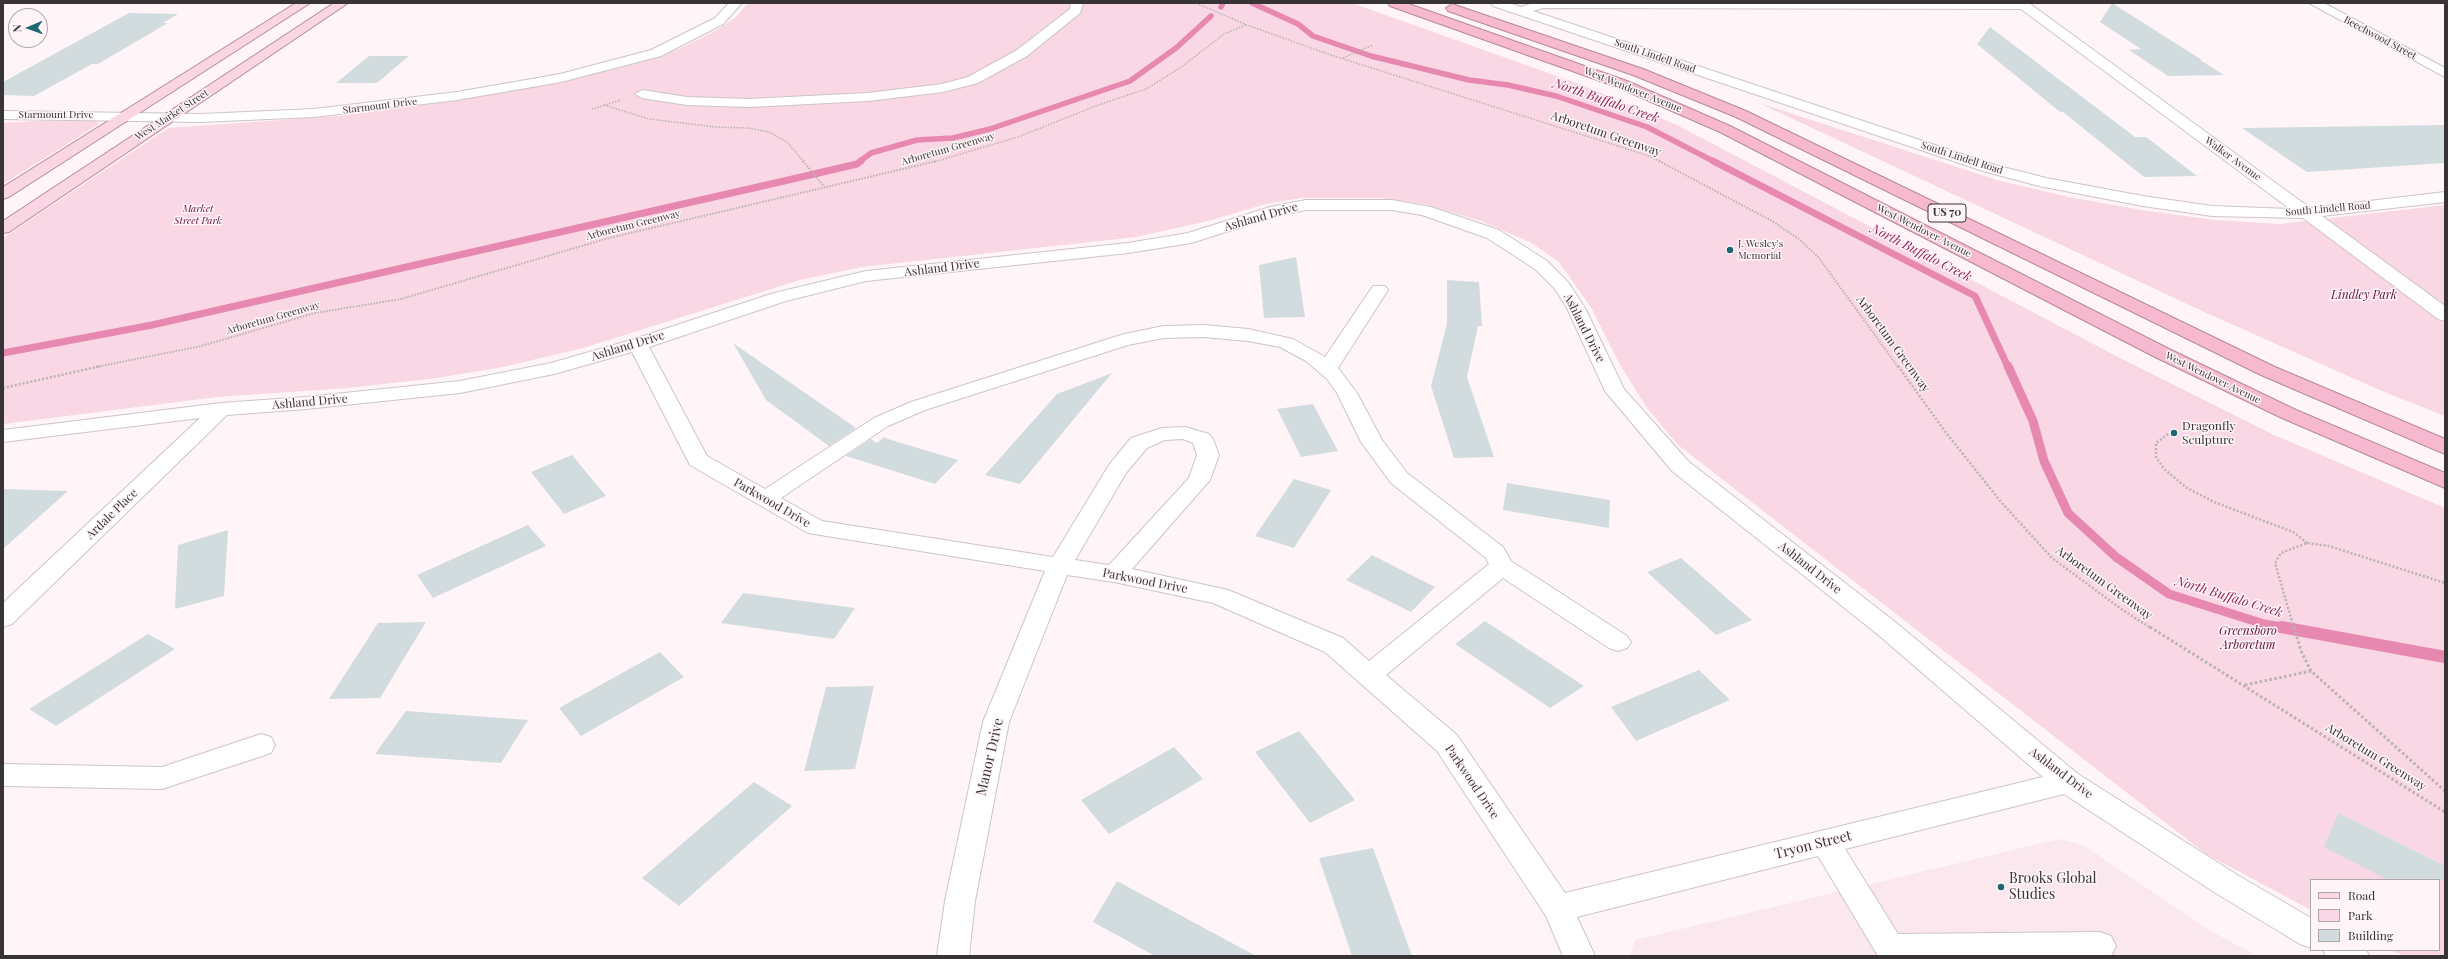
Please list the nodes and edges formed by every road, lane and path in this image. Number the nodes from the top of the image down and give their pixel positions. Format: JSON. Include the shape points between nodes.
{"nodes":[{"id":1,"x":304,"y":3,"type":"edge"},
{"id":2,"x":342,"y":3,"type":"edge"},
{"id":3,"x":736,"y":3,"type":"edge"},
{"id":4,"x":1077,"y":3,"type":"edge"},
{"id":5,"x":1196,"y":3,"type":"edge"},
{"id":6,"x":1394,"y":3,"type":"edge"},
{"id":7,"x":1439,"y":3,"type":"edge"},
{"id":8,"x":1497,"y":3,"type":"edge"},
{"id":9,"x":2315,"y":3,"type":"edge"},
{"id":10,"x":2022,"y":4,"type":"edge"},
{"id":11,"x":1521,"y":11,"type":"junction"},
{"id":12,"x":1247,"y":25,"type":"junction"},
{"id":13,"x":1373,"y":45,"type":"dead end"},
{"id":14,"x":1342,"y":58,"type":"junction"},
{"id":15,"x":2445,"y":73,"type":"edge"},
{"id":16,"x":642,"y":94,"type":"dead end"},
{"id":17,"x":604,"y":105,"type":"dead end"},
{"id":18,"x":3,"y":115,"type":"edge"},
{"id":19,"x":126,"y":116,"type":"junction"},
{"id":20,"x":170,"y":117,"type":"junction"},
{"id":21,"x":826,"y":189,"type":"junction"},
{"id":22,"x":3,"y":194,"type":"edge"},
{"id":23,"x":2445,"y":197,"type":"edge"},
{"id":24,"x":2307,"y":213,"type":"junction"},
{"id":25,"x":3,"y":228,"type":"edge"},
{"id":26,"x":1379,"y":290,"type":"dead end"},
{"id":27,"x":2445,"y":315,"type":"edge"},
{"id":28,"x":638,"y":344,"type":"junction"},
{"id":29,"x":1327,"y":369,"type":"junction"},
{"id":30,"x":3,"y":388,"type":"edge"},
{"id":31,"x":221,"y":409,"type":"junction"},
{"id":32,"x":2168,"y":434,"type":"dead end"},
{"id":33,"x":3,"y":436,"type":"edge"},
{"id":34,"x":2445,"y":447,"type":"edge"},
{"id":35,"x":2445,"y":481,"type":"edge"},
{"id":36,"x":765,"y":498,"type":"junction"},
{"id":37,"x":2307,"y":543,"type":"junction"},
{"id":38,"x":1059,"y":566,"type":"junction"},
{"id":39,"x":1502,"y":566,"type":"junction"},
{"id":40,"x":1114,"y":574,"type":"junction"},
{"id":41,"x":2445,"y":583,"type":"edge"},
{"id":42,"x":3,"y":618,"type":"edge"},
{"id":43,"x":1618,"y":642,"type":"dead end"},
{"id":44,"x":2312,"y":671,"type":"junction"},
{"id":45,"x":1369,"y":675,"type":"junction"},
{"id":46,"x":2245,"y":685,"type":"junction"},
{"id":47,"x":261,"y":745,"type":"dead end"},
{"id":48,"x":3,"y":775,"type":"edge"},
{"id":49,"x":2068,"y":782,"type":"junction"},
{"id":50,"x":2445,"y":791,"type":"edge"},
{"id":51,"x":2445,"y":812,"type":"edge"},
{"id":52,"x":1825,"y":842,"type":"junction"},
{"id":53,"x":1558,"y":908,"type":"junction"},
{"id":54,"x":2310,"y":933,"type":"edge"},
{"id":55,"x":2100,"y":946,"type":"dead end"},
{"id":56,"x":2341,"y":951,"type":"edge"},
{"id":57,"x":953,"y":956,"type":"edge"},
{"id":58,"x":1579,"y":956,"type":"edge"},
{"id":59,"x":2353,"y":956,"type":"edge"}],
"edges":[{"from":1,"to":19,"type":"main road","name":"West Market Street"},
{"from":2,"to":20,"type":"main road","name":"West Market Street"},
{"from":3,"to":20,"type":"street","name":"Starmount Drive","via":[[719,21],[656,52],[560,78],[457,96],[314,114]]},
{"from":4,"to":16,"type":"street","via":[[1076,10],[1022,53],[973,80],[943,88],[868,98],[749,103],[687,101]]},
{"from":5,"to":12,"type":"path","name":"Arboretum Greenway"},
{"from":6,"to":35,"type":"highway","name":"West Wendover Avenue","number":"US 70","via":[[1622,84],[1674,106],[1732,133],[2162,353],[2289,414]]},
{"from":7,"to":34,"type":"highway","name":"West Wendover Avenue","number":"US 70","via":[[1638,72],[1722,106],[1976,227],[2247,361]]},
{"from":8,"to":11,"type":"street","name":"South Lindell Road"},
{"from":9,"to":15,"type":"street","name":"Beechwood Street"},
{"from":10,"to":11,"type":"street","via":[[1542,4]]},
{"from":10,"to":24,"type":"street","name":"Walker Avenue"},
{"from":11,"to":24,"type":"street","name":"South Lindell Road","via":[[1989,168],[2045,183],[2212,211]]},
{"from":12,"to":14,"type":"path","name":"Arboretum Greenway"},
{"from":12,"to":21,"type":"path","name":"Arboretum Greenway","via":[[1224,34],[1180,68],[1146,89],[1018,137],[917,167]]},
{"from":13,"to":14,"type":"path"},
{"from":14,"to":46,"type":"path","name":"Arboretum Greenway","via":[[1643,154],[1673,167],[1772,220],[1800,239],[1828,270],[1944,430],[2001,502],[2052,558],[2124,610]]},
{"from":17,"to":21,"type":"path","via":[[649,119],[769,132],[787,142]]},
{"from":18,"to":19,"type":"street","name":"Starmount Drive"},
{"from":19,"to":20,"type":"street","name":"Starmount Drive"},
{"from":19,"to":22,"type":"main road","name":"West Market Street"},
{"from":20,"to":25,"type":"main road","name":"West Market Street"},
{"from":21,"to":30,"type":"path","name":"Arboretum Greenway","via":[[609,238],[401,299],[315,313],[201,346]]},
{"from":23,"to":24,"type":"street","name":"South Lindell Road"},
{"from":24,"to":27,"type":"street","name":"Walker Avenue"},
{"from":26,"to":29,"type":"street"},
{"from":28,"to":31,"type":"street","name":"Ashland Drive","via":[[554,368],[460,387]]},
{"from":28,"to":36,"type":"street","name":"Parkwood Drive","via":[[698,460]]},
{"from":28,"to":49,"type":"street","name":"Ashland Drive","via":[[780,297],[866,276],[1128,248],[1191,238],[1276,211],[1306,205],[1392,205],[1432,213],[1493,234],[1541,265],[1562,286],[1576,308],[1615,391],[1680,466],[1885,627]]},
{"from":29,"to":36,"type":"street","via":[[1313,357],[1286,344],[1248,335],[1204,331],[1164,332],[1124,340],[918,406],[887,419]]},
{"from":29,"to":39,"type":"street","via":[[1346,393],[1372,442],[1399,478],[1495,553]]},
{"from":31,"to":33,"type":"street","name":"Ashland Drive"},
{"from":31,"to":42,"type":"street","name":"Ardale Place"},
{"from":32,"to":37,"type":"path","via":[[2156,443],[2156,457],[2164,469],[2187,488],[2214,502],[2271,522]]},
{"from":36,"to":38,"type":"street","name":"Parkwood Drive","via":[[816,528]]},
{"from":37,"to":41,"type":"path","via":[[2329,546]]},
{"from":37,"to":44,"type":"path","via":[[2281,553],[2275,563],[2301,651]]},
{"from":38,"to":40,"type":"street","name":"Parkwood Drive"},
{"from":38,"to":40,"type":"street","name":"Manor Drive","via":[[1117,470],[1139,443],[1162,434],[1185,433],[1202,439],[1208,455],[1199,480]]},
{"from":38,"to":57,"type":"street","name":"Manor Drive","via":[[996,722],[960,901]]},
{"from":39,"to":43,"type":"street"},
{"from":39,"to":45,"type":"street"},
{"from":40,"to":45,"type":"street","name":"Parkwood Drive","via":[[1219,596],[1334,645]]},
{"from":44,"to":46,"type":"path"},
{"from":44,"to":50,"type":"path"},
{"from":45,"to":53,"type":"street","name":"Parkwood Drive","via":[[1447,743]]},
{"from":46,"to":51,"type":"path","name":"Arboretum Greenway"},
{"from":47,"to":48,"type":"street","via":[[162,778]]},
{"from":49,"to":52,"type":"street","name":"Tryon Street"},
{"from":49,"to":54,"type":"street","name":"Ashland Drive","via":[[2228,885]]},
{"from":52,"to":53,"type":"street","name":"Tryon Street"},
{"from":52,"to":55,"type":"street","via":[[1890,948]]},
{"from":53,"to":58,"type":"street","name":"Parkwood Drive"},
{"from":56,"to":59,"type":"street"}]}
